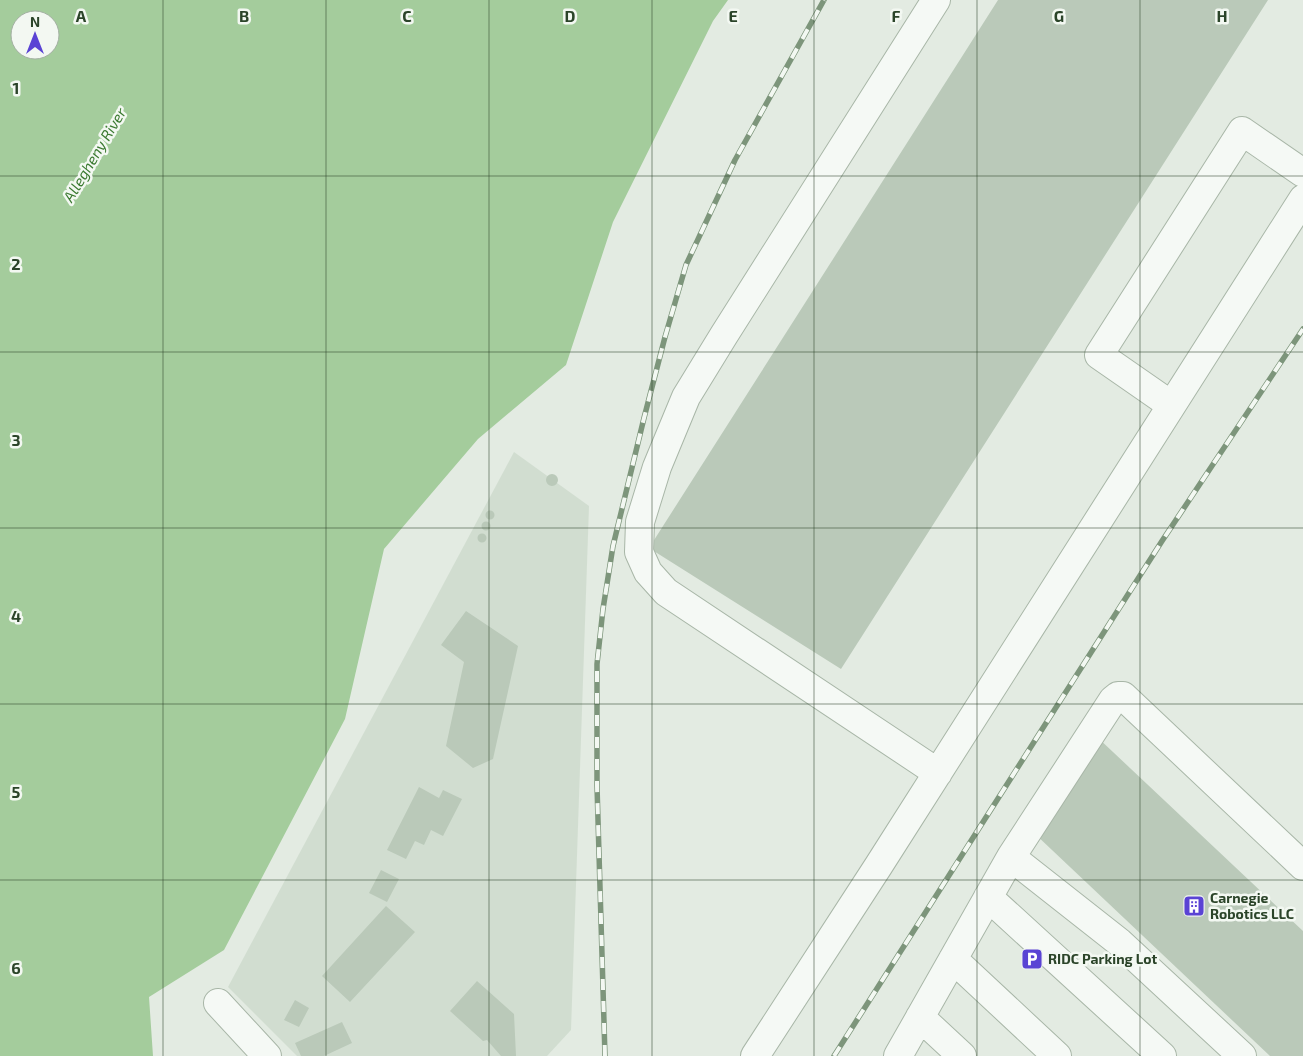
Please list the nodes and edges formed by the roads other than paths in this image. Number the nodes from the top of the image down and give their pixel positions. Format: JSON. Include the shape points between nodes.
{"nodes":[{"id":1,"x":936,"y":0,"type":"edge"},
{"id":2,"x":1303,"y":173,"type":"edge"},
{"id":3,"x":1303,"y":199,"type":"edge"},
{"id":4,"x":1171,"y":405,"type":"junction"},
{"id":5,"x":938,"y":772,"type":"junction"},
{"id":6,"x":1011,"y":857,"type":"junction"},
{"id":7,"x":1303,"y":866,"type":"edge"},
{"id":8,"x":988,"y":897,"type":"junction"},
{"id":9,"x":953,"y":959,"type":"junction"},
{"id":10,"x":218,"y":1003,"type":"dead end"},
{"id":11,"x":920,"y":1017,"type":"junction"},
{"id":12,"x":267,"y":1056,"type":"edge"},
{"id":13,"x":754,"y":1056,"type":"edge"},
{"id":14,"x":898,"y":1056,"type":"edge"},
{"id":15,"x":962,"y":1056,"type":"edge"},
{"id":16,"x":1057,"y":1056,"type":"edge"},
{"id":17,"x":1162,"y":1056,"type":"edge"},
{"id":18,"x":1242,"y":1056,"type":"edge"}],
"edges":[{"from":1,"to":5,"type":"street","via":[[686,397],[657,467],[640,522],[639,552],[648,572],[666,592]]},
{"from":2,"to":4,"type":"street","via":[[1242,131],[1099,355]]},
{"from":3,"to":4,"type":"street"},
{"from":4,"to":5,"type":"street"},
{"from":5,"to":13,"type":"street"},
{"from":6,"to":7,"type":"street","via":[[1113,700],[1123,696]]},
{"from":6,"to":8,"type":"street"},
{"from":6,"to":18,"type":"street","via":[[1119,942]]},
{"from":8,"to":9,"type":"street"},
{"from":8,"to":17,"type":"street"},
{"from":9,"to":11,"type":"street"},
{"from":9,"to":16,"type":"street"},
{"from":10,"to":12,"type":"street"},
{"from":11,"to":14,"type":"street"},
{"from":11,"to":15,"type":"street"}]}
